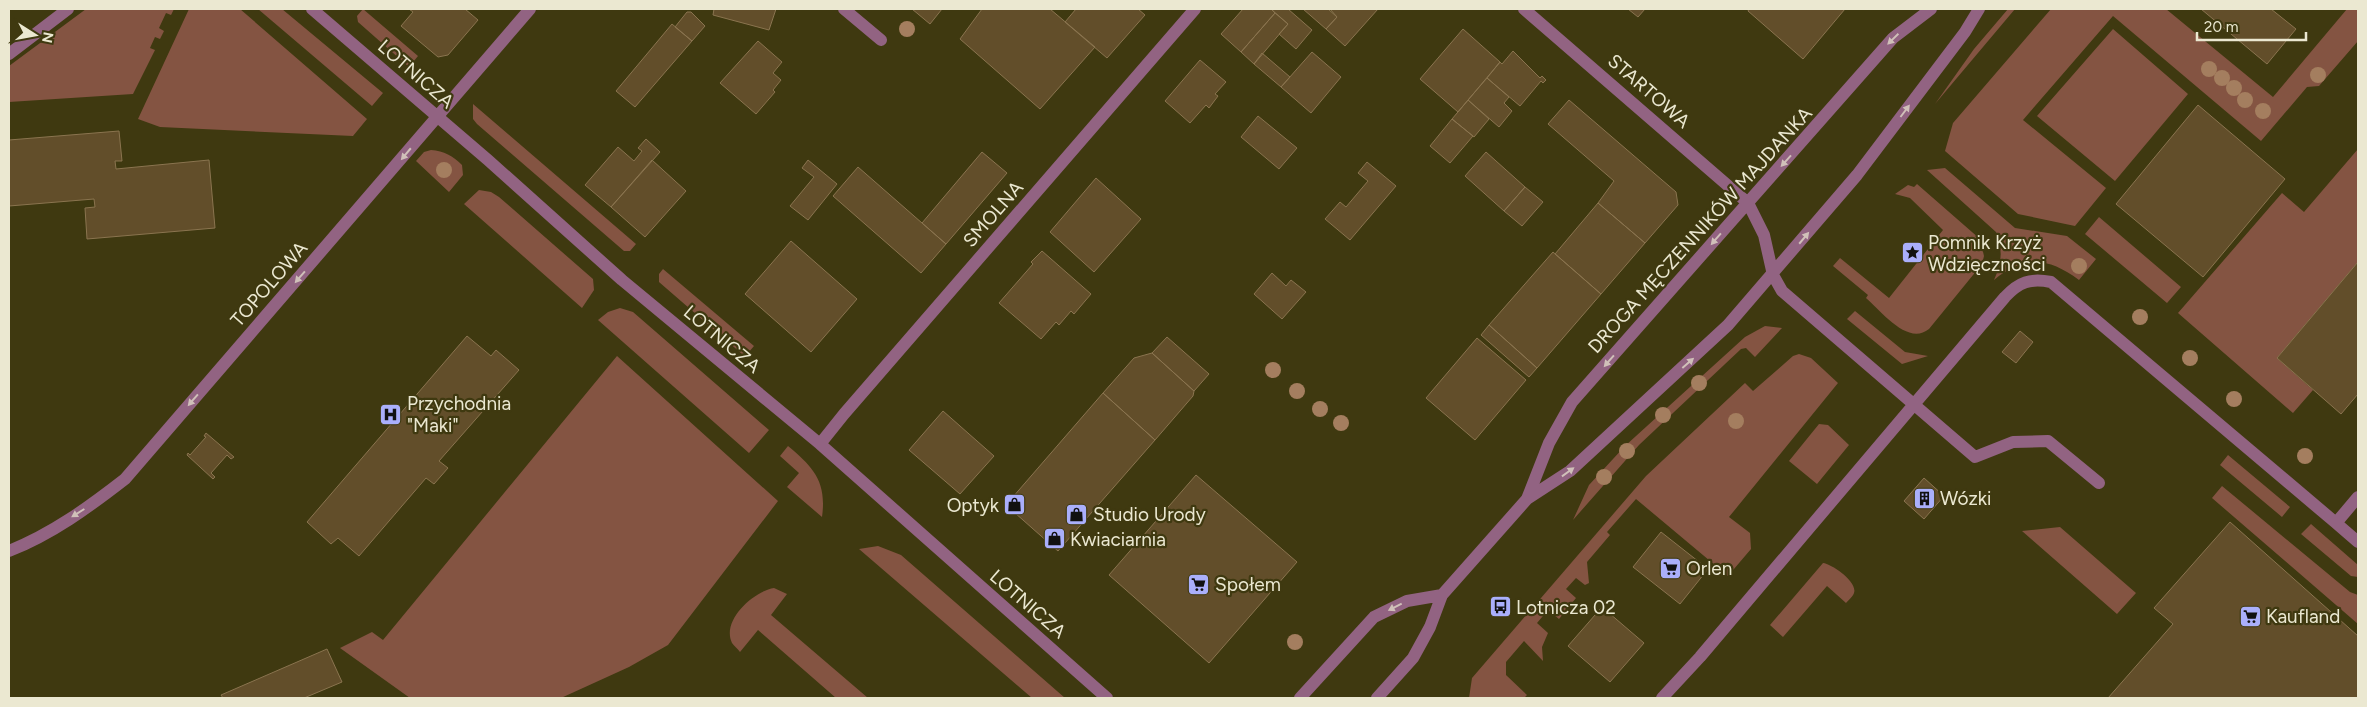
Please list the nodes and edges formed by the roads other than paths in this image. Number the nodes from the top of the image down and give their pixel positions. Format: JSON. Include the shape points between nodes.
{"nodes":[{"id":1,"x":68,"y":9,"type":"edge"},
{"id":2,"x":312,"y":9,"type":"edge"},
{"id":3,"x":530,"y":9,"type":"edge"},
{"id":4,"x":844,"y":9,"type":"edge"},
{"id":5,"x":1195,"y":9,"type":"edge"},
{"id":6,"x":1524,"y":9,"type":"edge"},
{"id":7,"x":1931,"y":9,"type":"edge"},
{"id":8,"x":1979,"y":9,"type":"edge"},
{"id":9,"x":881,"y":40,"type":"dead end"},
{"id":10,"x":9,"y":54,"type":"edge"},
{"id":11,"x":438,"y":117,"type":"junction"},
{"id":12,"x":1748,"y":203,"type":"junction"},
{"id":13,"x":1773,"y":275,"type":"junction"},
{"id":14,"x":1913,"y":405,"type":"junction"},
{"id":15,"x":820,"y":444,"type":"junction"},
{"id":16,"x":2099,"y":483,"type":"dead end"},
{"id":17,"x":2358,"y":497,"type":"edge"},
{"id":18,"x":1527,"y":499,"type":"junction"},
{"id":19,"x":2336,"y":523,"type":"junction"},
{"id":20,"x":2358,"y":542,"type":"edge"},
{"id":21,"x":9,"y":551,"type":"edge"},
{"id":22,"x":1442,"y":595,"type":"junction"},
{"id":23,"x":1108,"y":698,"type":"edge"},
{"id":24,"x":1300,"y":698,"type":"edge"},
{"id":25,"x":1378,"y":698,"type":"edge"},
{"id":26,"x":1662,"y":698,"type":"edge"}],
"edges":[{"from":1,"to":10,"type":"street"},
{"from":2,"to":11,"type":"street","name":"LOTNICZA"},
{"from":3,"to":11,"type":"street","name":"TOPOLOWA"},
{"from":4,"to":9,"type":"street"},
{"from":5,"to":15,"type":"street","name":"SMOLNA"},
{"from":6,"to":12,"type":"street","name":"STARTOWA"},
{"from":7,"to":12,"type":"street","name":"DROGA MĘCZENNIKÓW MAJDANKA","one_way":true,"via":[[1893,38]]},
{"from":13,"to":8,"type":"street","name":"DROGA MĘCZENNIKÓW MAJDANKA","one_way":true,"via":[[1857,176]]},
{"from":11,"to":15,"type":"street","name":"LOTNICZA","via":[[622,280]]},
{"from":11,"to":21,"type":"street","name":"TOPOLOWA","one_way":true,"via":[[125,478],[36,540]]},
{"from":12,"to":13,"type":"street","via":[[1764,235]]},
{"from":12,"to":18,"type":"street","name":"DROGA MĘCZENNIKÓW MAJDANKA","one_way":true,"via":[[1572,402],[1549,443]]},
{"from":13,"to":14,"type":"street","via":[[1782,291]]},
{"from":18,"to":13,"type":"street","name":"DROGA MĘCZENNIKÓW MAJDANKA","one_way":true,"via":[[1570,471],[1610,436],[1708,345]]},
{"from":14,"to":16,"type":"street","via":[[1975,457],[2013,442],[2048,441]]},
{"from":14,"to":19,"type":"street","via":[[2014,287],[2026,280],[2051,282]]},
{"from":14,"to":26,"type":"street"},
{"from":15,"to":23,"type":"street","name":"LOTNICZA"},
{"from":17,"to":19,"type":"street"},
{"from":18,"to":22,"type":"street","name":"DROGA MĘCZENNIKÓW MAJDANKA"},
{"from":19,"to":20,"type":"street"},
{"from":22,"to":24,"type":"street","one_way":true,"via":[[1407,601],[1374,617]]},
{"from":22,"to":25,"type":"street","name":"DROGA MĘCZENNIKÓW MAJDANKA","via":[[1413,658]]}]}
